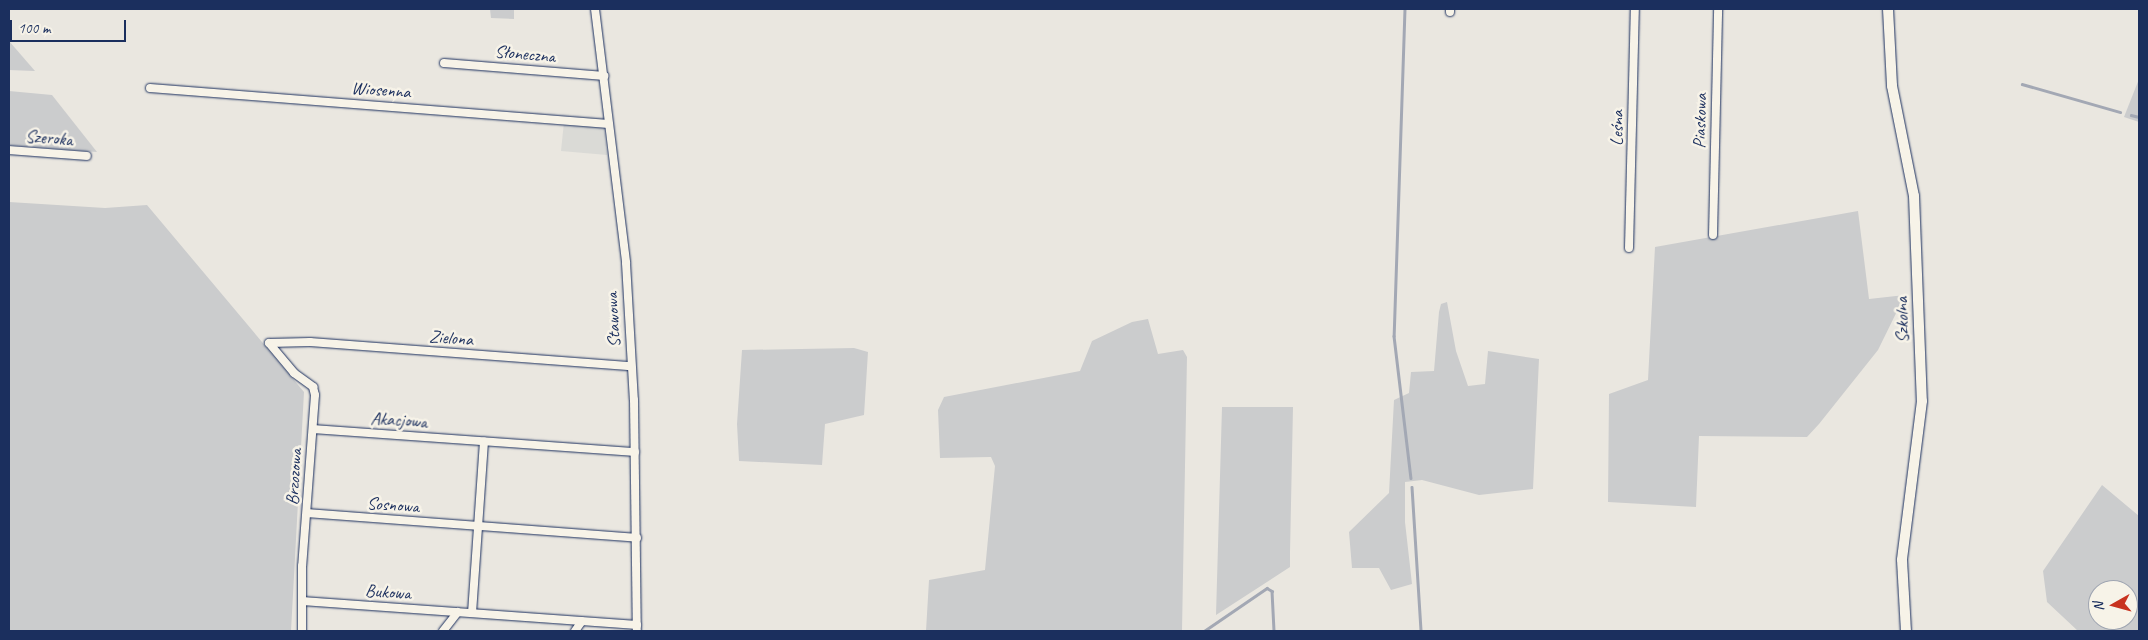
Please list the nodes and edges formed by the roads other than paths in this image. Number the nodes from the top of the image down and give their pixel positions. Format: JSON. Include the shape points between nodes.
{"nodes":[{"id":1,"x":594,"y":9,"type":"edge"},
{"id":2,"x":1635,"y":9,"type":"edge"},
{"id":3,"x":1718,"y":9,"type":"edge"},
{"id":4,"x":1888,"y":9,"type":"edge"},
{"id":5,"x":444,"y":63,"type":"dead end"},
{"id":6,"x":604,"y":76,"type":"junction"},
{"id":7,"x":150,"y":88,"type":"dead end"},
{"id":8,"x":608,"y":124,"type":"junction"},
{"id":9,"x":9,"y":150,"type":"edge"},
{"id":10,"x":87,"y":156,"type":"dead end"},
{"id":11,"x":1713,"y":235,"type":"dead end"},
{"id":12,"x":1629,"y":248,"type":"dead end"},
{"id":13,"x":269,"y":343,"type":"joint"},
{"id":14,"x":631,"y":366,"type":"junction"},
{"id":15,"x":313,"y":429,"type":"junction"},
{"id":16,"x":484,"y":441,"type":"junction"},
{"id":17,"x":635,"y":452,"type":"junction"},
{"id":18,"x":307,"y":513,"type":"junction"},
{"id":19,"x":477,"y":526,"type":"junction"},
{"id":20,"x":637,"y":538,"type":"junction"},
{"id":21,"x":302,"y":600,"type":"junction"},
{"id":22,"x":458,"y":612,"type":"junction"},
{"id":23,"x":472,"y":613,"type":"junction"},
{"id":24,"x":582,"y":621,"type":"junction"},
{"id":25,"x":637,"y":628,"type":"edge"},
{"id":26,"x":302,"y":631,"type":"edge"},
{"id":27,"x":443,"y":631,"type":"edge"},
{"id":28,"x":575,"y":631,"type":"edge"},
{"id":29,"x":1906,"y":631,"type":"edge"}],
"edges":[{"from":1,"to":6,"type":"street","name":"Stawowa"},
{"from":2,"to":12,"type":"street","name":"Leśna"},
{"from":3,"to":11,"type":"street","name":"Piaskowa"},
{"from":4,"to":29,"type":"street","name":"Szkolna","via":[[1892,86],[1914,196],[1922,401],[1902,560]]},
{"from":5,"to":6,"type":"street","name":"Słoneczna"},
{"from":6,"to":8,"type":"street","name":"Stawowa"},
{"from":7,"to":8,"type":"street","name":"Wiosenna"},
{"from":8,"to":14,"type":"street","name":"Stawowa","via":[[626,263]]},
{"from":9,"to":10,"type":"street","name":"Szeroka"},
{"from":13,"to":14,"type":"street","name":"Zielona","via":[[310,342]]},
{"from":13,"to":15,"type":"street","name":"Brzozowa","via":[[294,373],[313,387]]},
{"from":14,"to":17,"type":"street","name":"Stawowa"},
{"from":15,"to":16,"type":"street","name":"Akacjowa"},
{"from":15,"to":18,"type":"street","name":"Brzozowa"},
{"from":16,"to":17,"type":"street","name":"Akacjowa"},
{"from":16,"to":19,"type":"street"},
{"from":17,"to":20,"type":"street","name":"Stawowa"},
{"from":18,"to":19,"type":"street","name":"Sosnowa"},
{"from":18,"to":21,"type":"street","name":"Brzozowa"},
{"from":19,"to":20,"type":"street","name":"Sosnowa"},
{"from":19,"to":23,"type":"street"},
{"from":20,"to":25,"type":"street","name":"Stawowa"},
{"from":21,"to":22,"type":"street","name":"Bukowa"},
{"from":21,"to":26,"type":"street","name":"Brzozowa"},
{"from":22,"to":23,"type":"street","name":"Bukowa"},
{"from":22,"to":27,"type":"street"},
{"from":23,"to":24,"type":"street","name":"Bukowa"},
{"from":24,"to":25,"type":"street","name":"Bukowa"},
{"from":24,"to":28,"type":"street"}]}
